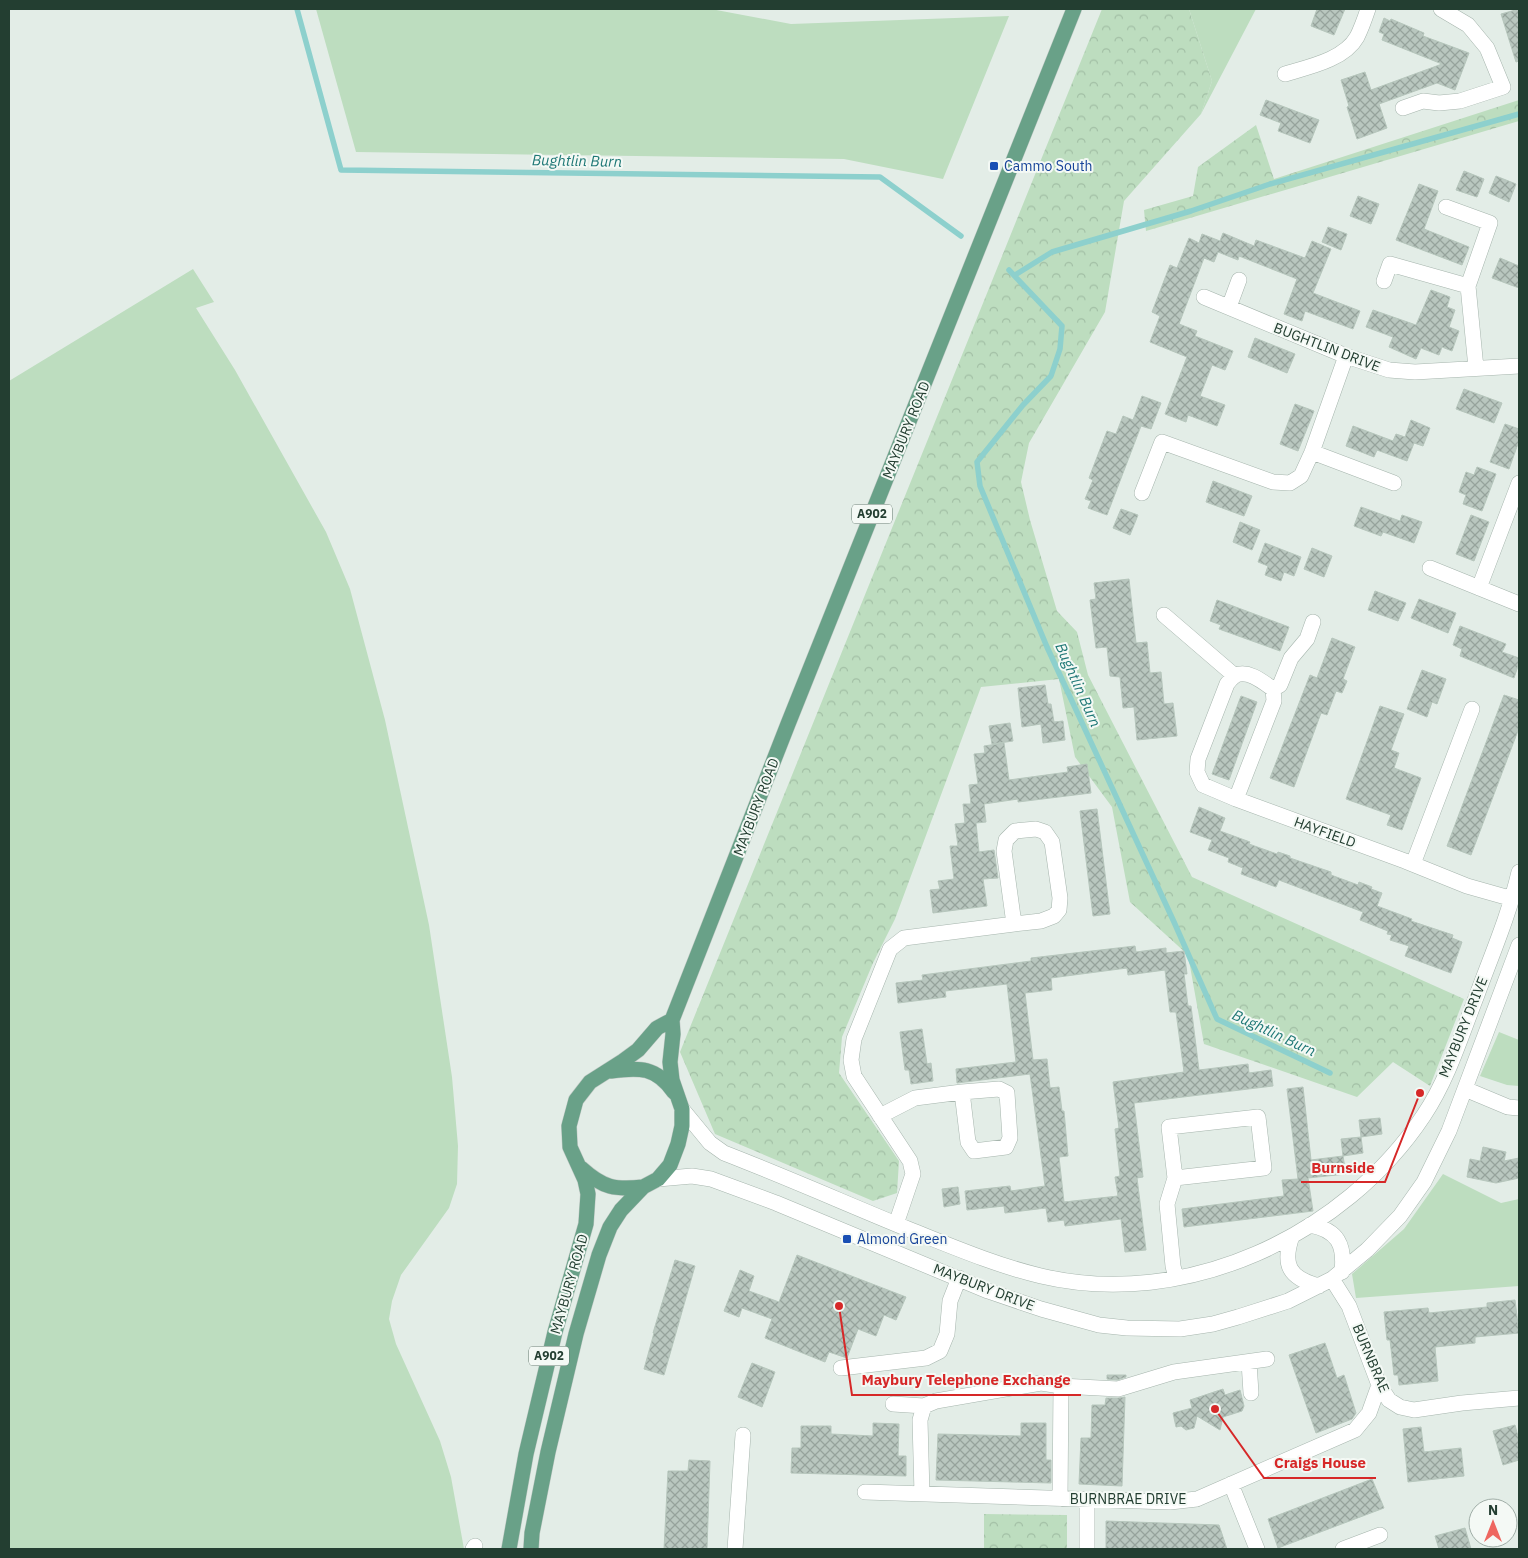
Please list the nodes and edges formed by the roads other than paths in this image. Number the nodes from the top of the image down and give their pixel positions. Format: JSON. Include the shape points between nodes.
{"nodes":[{"id":1,"x":1074,"y":9,"type":"edge"},
{"id":2,"x":1368,"y":9,"type":"edge"},
{"id":3,"x":1441,"y":9,"type":"edge"},
{"id":4,"x":1286,"y":74,"type":"dead end"},
{"id":5,"x":1403,"y":108,"type":"dead end"},
{"id":6,"x":1446,"y":208,"type":"dead end"},
{"id":7,"x":1239,"y":280,"type":"dead end"},
{"id":8,"x":1384,"y":281,"type":"dead end"},
{"id":9,"x":1468,"y":286,"type":"junction"},
{"id":10,"x":1204,"y":297,"type":"dead end"},
{"id":11,"x":1229,"y":307,"type":"junction"},
{"id":12,"x":1346,"y":356,"type":"junction"},
{"id":13,"x":1519,"y":366,"type":"edge"},
{"id":14,"x":1476,"y":368,"type":"junction"},
{"id":15,"x":1312,"y":452,"type":"junction"},
{"id":16,"x":1394,"y":482,"type":"dead end"},
{"id":17,"x":1519,"y":483,"type":"edge"},
{"id":18,"x":1142,"y":493,"type":"dead end"},
{"id":19,"x":1430,"y":568,"type":"dead end"},
{"id":20,"x":1479,"y":588,"type":"junction"},
{"id":21,"x":1519,"y":604,"type":"edge"},
{"id":22,"x":1164,"y":615,"type":"dead end"},
{"id":23,"x":1313,"y":622,"type":"dead end"},
{"id":24,"x":1235,"y":676,"type":"junction"},
{"id":25,"x":1273,"y":689,"type":"junction"},
{"id":26,"x":1472,"y":709,"type":"dead end"},
{"id":27,"x":1236,"y":799,"type":"junction"},
{"id":28,"x":1413,"y":864,"type":"junction"},
{"id":29,"x":1519,"y":872,"type":"edge"},
{"id":30,"x":1513,"y":899,"type":"junction"},
{"id":31,"x":1014,"y":924,"type":"junction"},
{"id":32,"x":1519,"y":945,"type":"edge"},
{"id":33,"x":672,"y":1020,"type":"junction"},
{"id":34,"x":607,"y":1071,"type":"junction"},
{"id":35,"x":1465,"y":1089,"type":"junction"},
{"id":36,"x":962,"y":1092,"type":"junction"},
{"id":37,"x":680,"y":1102,"type":"junction"},
{"id":38,"x":1519,"y":1108,"type":"edge"},
{"id":39,"x":880,"y":1116,"type":"junction"},
{"id":40,"x":578,"y":1166,"type":"junction"},
{"id":41,"x":1175,"y":1178,"type":"junction"},
{"id":42,"x":658,"y":1179,"type":"junction"},
{"id":43,"x":643,"y":1187,"type":"junction"},
{"id":44,"x":896,"y":1224,"type":"junction"},
{"id":45,"x":1310,"y":1225,"type":"junction"},
{"id":46,"x":1292,"y":1236,"type":"junction"},
{"id":47,"x":959,"y":1278,"type":"junction"},
{"id":48,"x":1176,"y":1278,"type":"junction"},
{"id":49,"x":1331,"y":1279,"type":"junction"},
{"id":50,"x":1267,"y":1359,"type":"dead end"},
{"id":51,"x":1249,"y":1362,"type":"junction"},
{"id":52,"x":841,"y":1368,"type":"dead end"},
{"id":53,"x":1379,"y":1385,"type":"junction"},
{"id":54,"x":1061,"y":1386,"type":"junction"},
{"id":55,"x":1251,"y":1393,"type":"dead end"},
{"id":56,"x":1519,"y":1398,"type":"edge"},
{"id":57,"x":893,"y":1404,"type":"dead end"},
{"id":58,"x":924,"y":1406,"type":"junction"},
{"id":59,"x":743,"y":1435,"type":"dead end"},
{"id":60,"x":1231,"y":1484,"type":"junction"},
{"id":61,"x":865,"y":1492,"type":"dead end"},
{"id":62,"x":922,"y":1494,"type":"junction"},
{"id":63,"x":1060,"y":1499,"type":"junction"},
{"id":64,"x":1088,"y":1500,"type":"junction"},
{"id":65,"x":1380,"y":1535,"type":"dead end"},
{"id":66,"x":509,"y":1549,"type":"edge"},
{"id":67,"x":530,"y":1549,"type":"edge"},
{"id":68,"x":735,"y":1549,"type":"edge"},
{"id":69,"x":1087,"y":1549,"type":"edge"},
{"id":70,"x":1257,"y":1549,"type":"edge"},
{"id":71,"x":1343,"y":1549,"type":"edge"}],
"edges":[{"from":1,"to":33,"type":"main road","name":"MAYBURY ROAD","number":"A902"},
{"from":2,"to":4,"type":"street","via":[[1356,39],[1338,56]]},
{"from":3,"to":5,"type":"street","via":[[1468,25],[1487,48],[1503,87],[1460,101],[1423,101]]},
{"from":6,"to":9,"type":"street","via":[[1493,216]]},
{"from":7,"to":11,"type":"street"},
{"from":8,"to":9,"type":"street","via":[[1390,264]]},
{"from":9,"to":14,"type":"street"},
{"from":10,"to":11,"type":"street","name":"BUGHTLIN DRIVE"},
{"from":11,"to":12,"type":"street","name":"BUGHTLIN DRIVE"},
{"from":12,"to":14,"type":"street","name":"BUGHTLIN DRIVE","via":[[1389,370],[1414,372]]},
{"from":12,"to":15,"type":"street"},
{"from":13,"to":14,"type":"street","name":"BUGHTLIN DRIVE"},
{"from":15,"to":16,"type":"street"},
{"from":15,"to":18,"type":"street","via":[[1301,476],[1290,483],[1273,482],[1162,442]]},
{"from":17,"to":20,"type":"street"},
{"from":19,"to":20,"type":"street"},
{"from":20,"to":21,"type":"street"},
{"from":22,"to":24,"type":"street"},
{"from":23,"to":25,"type":"street","via":[[1307,640],[1291,658],[1280,685]]},
{"from":24,"to":25,"type":"street","via":[[1248,674]]},
{"from":24,"to":27,"type":"street","name":"HAYFIELD","via":[[1222,696],[1198,759],[1197,772],[1203,785]]},
{"from":25,"to":27,"type":"street","via":[[1274,701]]},
{"from":26,"to":28,"type":"street"},
{"from":27,"to":28,"type":"street","name":"HAYFIELD"},
{"from":28,"to":30,"type":"street","name":"HAYFIELD","via":[[1467,886]]},
{"from":29,"to":30,"type":"street","name":"MAYBURY DRIVE"},
{"from":30,"to":45,"type":"street","name":"MAYBURY DRIVE","via":[[1453,1058],[1425,1114],[1386,1164]]},
{"from":31,"to":31,"type":"street","via":[[1004,851],[1006,840],[1016,831],[1036,829],[1045,832],[1052,842],[1059,910],[1054,916],[1041,921]]},
{"from":31,"to":39,"type":"street","via":[[904,938],[890,948],[854,1039],[851,1060],[854,1076]]},
{"from":32,"to":35,"type":"street","name":"MAYBURY DRIVE"},
{"from":33,"to":34,"type":"main road","name":"MAYBURY ROAD","number":"A902","via":[[657,1028],[638,1050]]},
{"from":33,"to":37,"type":"main road","name":"MAYBURY ROAD","number":"A902","via":[[670,1062]]},
{"from":34,"to":37,"type":"main road","name":"MAYBURY ROAD","number":"A902","via":[[650,1070],[666,1081]]},
{"from":34,"to":40,"type":"main road","name":"MAYBURY ROAD","number":"A902","via":[[590,1082],[576,1100],[569,1126],[570,1147]]},
{"from":35,"to":38,"type":"street","via":[[1508,1107]]},
{"from":35,"to":49,"type":"street","name":"MAYBURY DRIVE","via":[[1424,1182],[1400,1216],[1367,1250]]},
{"from":36,"to":36,"type":"street","via":[[999,1089],[1007,1093],[1010,1138],[1006,1147],[974,1151],[968,1142]]},
{"from":36,"to":39,"type":"street","via":[[915,1098]]},
{"from":37,"to":42,"type":"main road","name":"MAYBURY ROAD","number":"A902","via":[[682,1126],[678,1144],[670,1165]]},
{"from":37,"to":44,"type":"street","name":"MAYBURY DRIVE","via":[[710,1143],[724,1154]]},
{"from":39,"to":44,"type":"street","via":[[910,1161],[913,1174]]},
{"from":40,"to":43,"type":"main road","name":"MAYBURY ROAD","number":"A902","via":[[608,1187]]},
{"from":40,"to":66,"type":"main road","name":"MAYBURY ROAD","number":"A902","via":[[588,1194],[586,1224],[555,1332],[526,1454]]},
{"from":41,"to":41,"type":"street","via":[[1170,1127],[1258,1117],[1264,1168]]},
{"from":41,"to":48,"type":"street","via":[[1167,1204]]},
{"from":42,"to":43,"type":"main road","name":"MAYBURY ROAD","number":"A902"},
{"from":42,"to":47,"type":"street","name":"MAYBURY DRIVE","via":[[711,1178]]},
{"from":43,"to":67,"type":"main road","name":"MAYBURY ROAD","number":"A902","via":[[610,1227],[599,1256],[576,1334],[548,1452]]},
{"from":44,"to":48,"type":"street","name":"MAYBURY DRIVE","via":[[988,1260],[1042,1276],[1092,1283]]},
{"from":45,"to":46,"type":"street","name":"MAYBURY DRIVE"},
{"from":45,"to":49,"type":"street","via":[[1322,1227],[1340,1243],[1344,1256]]},
{"from":46,"to":48,"type":"street","name":"MAYBURY DRIVE","via":[[1234,1263]]},
{"from":46,"to":49,"type":"street","via":[[1287,1263],[1294,1275],[1305,1282]]},
{"from":47,"to":49,"type":"street","name":"MAYBURY DRIVE","via":[[1068,1318],[1098,1325],[1154,1330],[1221,1322],[1288,1301]]},
{"from":47,"to":52,"type":"street","via":[[950,1300],[947,1334],[940,1351],[926,1358]]},
{"from":49,"to":53,"type":"street","name":"BURNBRAE","via":[[1349,1306]]},
{"from":50,"to":51,"type":"street"},
{"from":51,"to":54,"type":"street","via":[[1174,1372],[1118,1389]]},
{"from":51,"to":55,"type":"street"},
{"from":53,"to":56,"type":"street","name":"BURNBRAE","via":[[1389,1400],[1414,1410]]},
{"from":53,"to":60,"type":"street","name":"BURNBRAE DRIVE","via":[[1369,1413],[1355,1430]]},
{"from":54,"to":58,"type":"street","via":[[1041,1384],[936,1401]]},
{"from":54,"to":63,"type":"street"},
{"from":57,"to":58,"type":"street"},
{"from":58,"to":62,"type":"street","via":[[920,1420]]},
{"from":59,"to":68,"type":"street"},
{"from":60,"to":64,"type":"street","name":"BURNBRAE DRIVE","via":[[1198,1499],[1170,1502]]},
{"from":60,"to":70,"type":"street"},
{"from":61,"to":62,"type":"street","name":"BURNBRAE DRIVE"},
{"from":62,"to":63,"type":"street","name":"BURNBRAE DRIVE"},
{"from":63,"to":64,"type":"street","name":"BURNBRAE DRIVE"},
{"from":64,"to":69,"type":"street"},
{"from":65,"to":71,"type":"street"}]}
